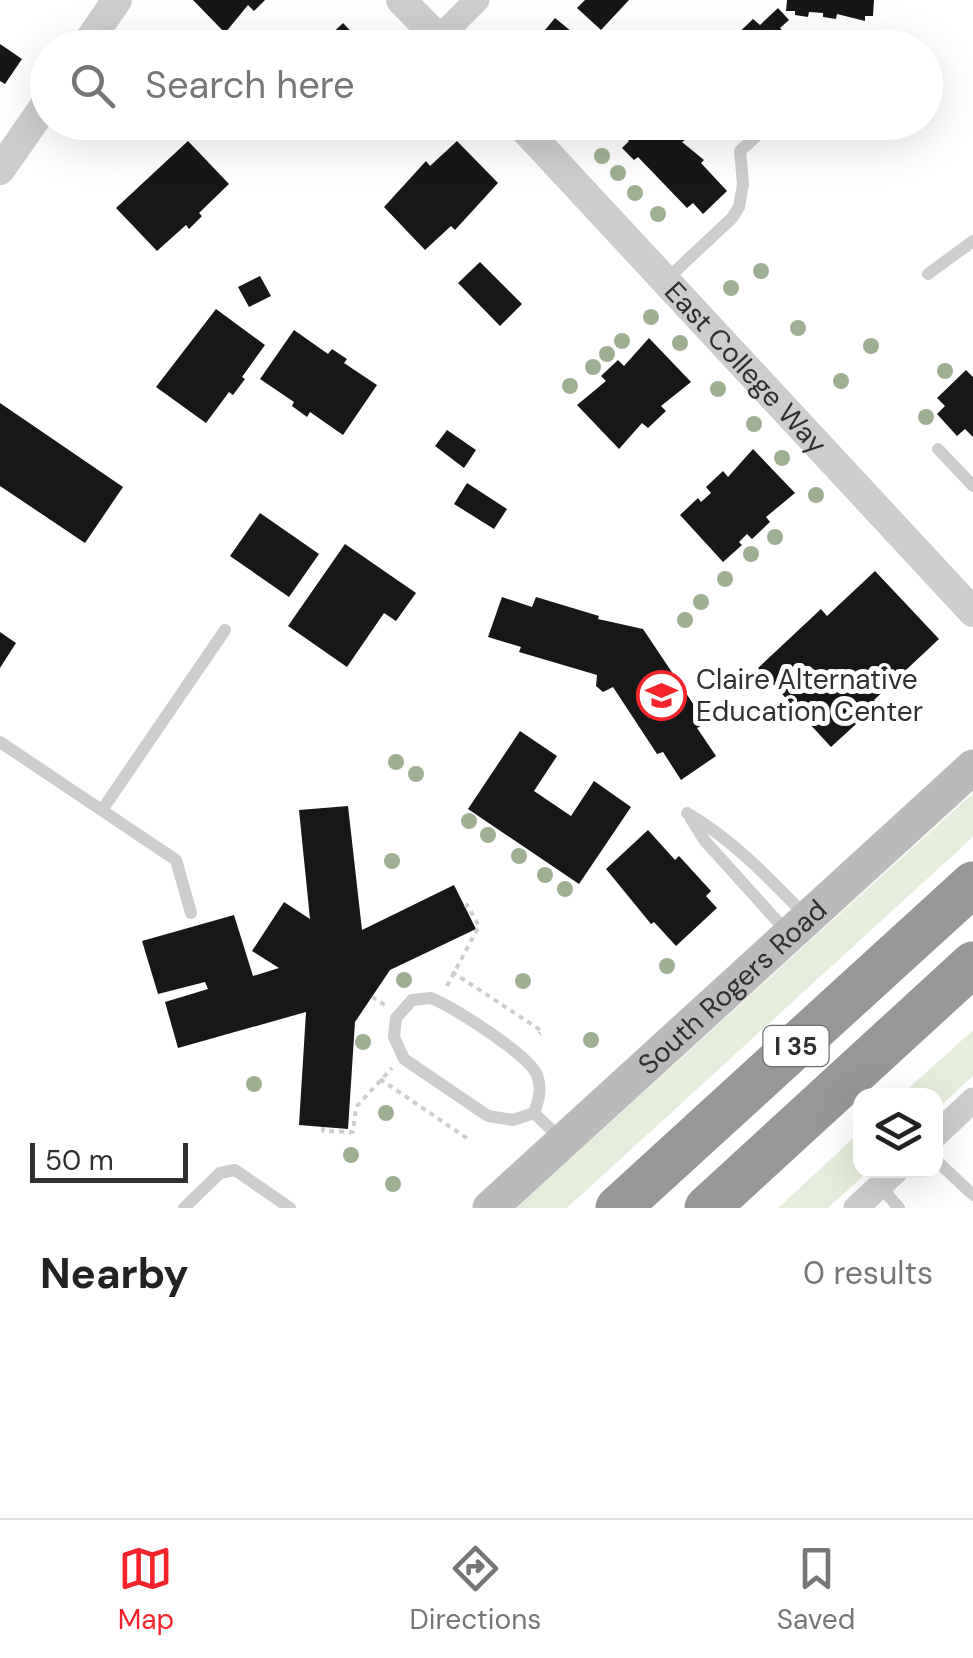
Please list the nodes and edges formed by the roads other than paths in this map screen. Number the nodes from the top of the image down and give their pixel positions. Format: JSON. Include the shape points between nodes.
{"nodes":[{"id":1,"x":117,"y":0,"type":"edge"},
{"id":2,"x":401,"y":0,"type":"edge"},
{"id":3,"x":477,"y":0,"type":"edge"},
{"id":4,"x":96,"y":30,"type":"edge"},
{"id":5,"x":430,"y":30,"type":"edge"},
{"id":6,"x":453,"y":30,"type":"edge"},
{"id":7,"x":30,"y":124,"type":"edge"},
{"id":8,"x":535,"y":140,"type":"edge"},
{"id":9,"x":752,"y":140,"type":"edge"},
{"id":10,"x":2,"y":161,"type":"edge"},
{"id":11,"x":973,"y":241,"type":"edge"},
{"id":12,"x":928,"y":274,"type":"dead end"},
{"id":13,"x":665,"y":281,"type":"junction"},
{"id":14,"x":938,"y":449,"type":"dead end"},
{"id":15,"x":973,"y":486,"type":"edge"},
{"id":16,"x":973,"y":612,"type":"edge"},
{"id":17,"x":224,"y":630,"type":"dead end"},
{"id":18,"x":0,"y":742,"type":"edge"},
{"id":19,"x":973,"y":767,"type":"edge"},
{"id":20,"x":102,"y":810,"type":"junction"},
{"id":21,"x":973,"y":884,"type":"edge"},
{"id":22,"x":191,"y":913,"type":"dead end"},
{"id":23,"x":798,"y":926,"type":"junction"},
{"id":24,"x":973,"y":964,"type":"edge"},
{"id":25,"x":973,"y":1100,"type":"edge"},
{"id":26,"x":534,"y":1113,"type":"junction"},
{"id":27,"x":943,"y":1128,"type":"edge"},
{"id":28,"x":563,"y":1141,"type":"junction"},
{"id":29,"x":943,"y":1166,"type":"edge"},
{"id":30,"x":888,"y":1178,"type":"edge"},
{"id":31,"x":972,"y":1193,"type":"edge"},
{"id":32,"x":184,"y":1208,"type":"edge"},
{"id":33,"x":290,"y":1208,"type":"edge"},
{"id":34,"x":490,"y":1208,"type":"edge"},
{"id":35,"x":618,"y":1208,"type":"edge"},
{"id":36,"x":707,"y":1208,"type":"edge"},
{"id":37,"x":856,"y":1208,"type":"edge"},
{"id":38,"x":899,"y":1208,"type":"edge"}],
"edges":[{"from":1,"to":4,"type":"street"},
{"from":2,"to":5,"type":"street"},
{"from":3,"to":6,"type":"street"},
{"from":7,"to":10,"type":"street"},
{"from":8,"to":13,"type":"street","name":"East College Way"},
{"from":9,"to":13,"type":"lane","via":[[740,151],[742,198],[732,218]]},
{"from":11,"to":12,"type":"lane"},
{"from":13,"to":16,"type":"street","name":"East College Way"},
{"from":14,"to":15,"type":"lane"},
{"from":17,"to":20,"type":"lane"},
{"from":18,"to":20,"type":"lane"},
{"from":19,"to":23,"type":"main road","name":"South Rogers Road"},
{"from":20,"to":22,"type":"lane","via":[[176,860]]},
{"from":21,"to":35,"type":"highway","number":"I 35"},
{"from":23,"to":23,"type":"lane","via":[[719,832],[686,813],[705,840]]},
{"from":23,"to":28,"type":"main road","name":"South Rogers Road"},
{"from":24,"to":36,"type":"highway","number":"I 35"},
{"from":25,"to":27,"type":"street"},
{"from":26,"to":26,"type":"lane","via":[[513,1120],[488,1116],[418,1068],[394,1038],[396,1018],[412,1000],[430,998],[526,1058],[538,1077]]},
{"from":26,"to":28,"type":"lane"},
{"from":28,"to":34,"type":"main road","name":"South Rogers Road"},
{"from":29,"to":31,"type":"lane"},
{"from":30,"to":37,"type":"street"},
{"from":30,"to":38,"type":"lane"},
{"from":32,"to":33,"type":"lane","via":[[220,1173],[236,1170]]}]}
